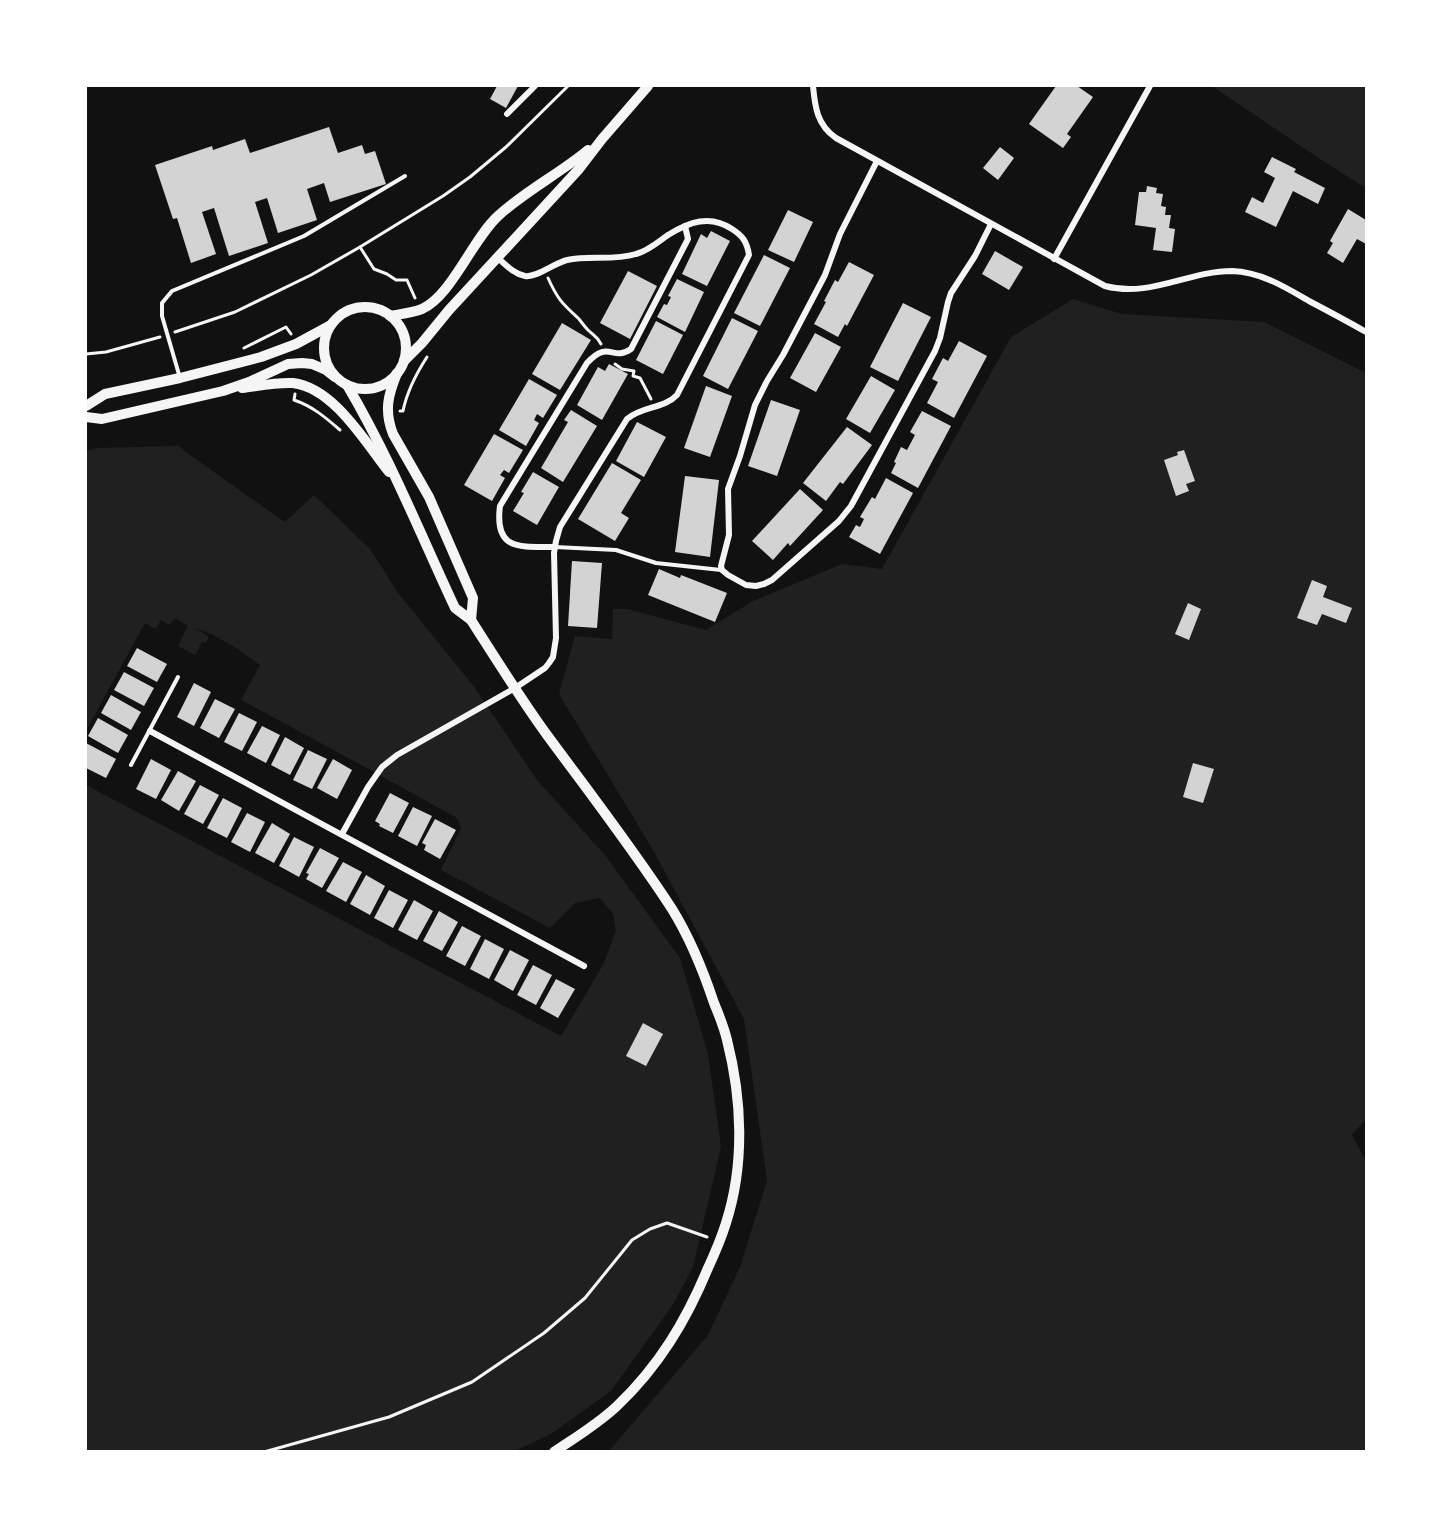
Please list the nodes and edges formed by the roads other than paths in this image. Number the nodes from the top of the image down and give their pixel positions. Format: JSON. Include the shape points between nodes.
{"nodes":[{"id":1,"x":535,"y":86,"type":"edge"},
{"id":2,"x":648,"y":86,"type":"edge"},
{"id":3,"x":813,"y":86,"type":"edge"},
{"id":4,"x":1150,"y":86,"type":"edge"},
{"id":5,"x":507,"y":114,"type":"dead end"},
{"id":6,"x":602,"y":139,"type":"junction"},
{"id":7,"x":877,"y":162,"type":"junction"},
{"id":8,"x":405,"y":176,"type":"dead end"},
{"id":9,"x":991,"y":224,"type":"junction"},
{"id":10,"x":685,"y":226,"type":"junction"},
{"id":11,"x":498,"y":258,"type":"junction"},
{"id":12,"x":1054,"y":259,"type":"junction"},
{"id":13,"x":390,"y":316,"type":"junction"},
{"id":14,"x":331,"y":325,"type":"junction"},
{"id":15,"x":1366,"y":332,"type":"edge"},
{"id":16,"x":404,"y":361,"type":"junction"},
{"id":17,"x":397,"y":373,"type":"junction"},
{"id":18,"x":335,"y":377,"type":"junction"},
{"id":19,"x":180,"y":378,"type":"junction"},
{"id":20,"x":347,"y":385,"type":"junction"},
{"id":21,"x":223,"y":391,"type":"junction"},
{"id":22,"x":86,"y":406,"type":"edge"},
{"id":23,"x":86,"y":417,"type":"edge"},
{"id":24,"x":398,"y":484,"type":"junction"},
{"id":25,"x":555,"y":548,"type":"junction"},
{"id":26,"x":722,"y":570,"type":"junction"},
{"id":27,"x":471,"y":620,"type":"junction"},
{"id":28,"x":178,"y":677,"type":"dead end"},
{"id":29,"x":515,"y":688,"type":"junction"},
{"id":30,"x":150,"y":731,"type":"junction"},
{"id":31,"x":131,"y":765,"type":"dead end"},
{"id":32,"x":342,"y":834,"type":"junction"},
{"id":33,"x":584,"y":966,"type":"dead end"},
{"id":34,"x":554,"y":1452,"type":"edge"}],
"edges":[{"from":1,"to":5,"type":"street"},
{"from":2,"to":6,"type":"main road"},
{"from":3,"to":7,"type":"street","via":[[817,112],[827,132]]},
{"from":4,"to":12,"type":"street"},
{"from":6,"to":11,"type":"main road"},
{"from":6,"to":13,"type":"main road","via":[[497,217],[439,297],[421,310]]},
{"from":7,"to":9,"type":"street"},
{"from":7,"to":26,"type":"street","via":[[840,234],[825,275],[755,405],[728,489],[729,536]]},
{"from":8,"to":19,"type":"lane","via":[[304,236],[172,291],[162,303],[162,316]]},
{"from":9,"to":12,"type":"street"},
{"from":9,"to":26,"type":"street","via":[[951,293],[935,351],[839,521],[764,584],[746,585]]},
{"from":10,"to":11,"type":"street","via":[[639,254],[567,260],[533,276],[513,271]]},
{"from":10,"to":25,"type":"street","via":[[688,239],[631,349],[625,354],[605,350],[587,363],[500,506],[498,523],[503,537],[527,548]]},
{"from":10,"to":25,"type":"street","via":[[710,220],[725,224],[745,239],[749,255],[677,395],[666,403],[632,414],[622,425],[560,527]]},
{"from":11,"to":16,"type":"main road"},
{"from":12,"to":15,"type":"street","via":[[1117,290],[1156,287],[1204,274],[1247,272],[1274,281]]},
{"from":13,"to":14,"type":"main road","via":[[365,307],[340,315]]},
{"from":13,"to":16,"type":"main road","via":[[404,336]]},
{"from":14,"to":18,"type":"main road","via":[[324,346],[328,368]]},
{"from":14,"to":19,"type":"main road","via":[[280,351]]},
{"from":16,"to":17,"type":"main road"},
{"from":17,"to":20,"type":"main road","via":[[389,381],[368,389]]},
{"from":17,"to":27,"type":"main road","via":[[388,405],[390,426],[429,497],[473,598]]},
{"from":18,"to":20,"type":"main road"},
{"from":18,"to":21,"type":"main road","via":[[312,364],[288,364]]},
{"from":19,"to":22,"type":"main road","via":[[105,394]]},
{"from":20,"to":24,"type":"main road"},
{"from":21,"to":23,"type":"main road","via":[[102,419]]},
{"from":21,"to":24,"type":"main road","via":[[294,383],[319,393],[343,413]]},
{"from":24,"to":27,"type":"main road","via":[[455,608]]},
{"from":25,"to":26,"type":"lane","via":[[616,550],[656,563]]},
{"from":25,"to":29,"type":"street","via":[[553,657],[545,668]]},
{"from":27,"to":29,"type":"main road"},
{"from":28,"to":30,"type":"lane"},
{"from":29,"to":32,"type":"street","via":[[382,767]]},
{"from":29,"to":34,"type":"main road","via":[[673,911],[694,951],[727,1038],[739,1109],[736,1178],[727,1220],[693,1303],[641,1381],[616,1407]]},
{"from":30,"to":31,"type":"lane"},
{"from":30,"to":32,"type":"street"},
{"from":32,"to":33,"type":"street"}]}
